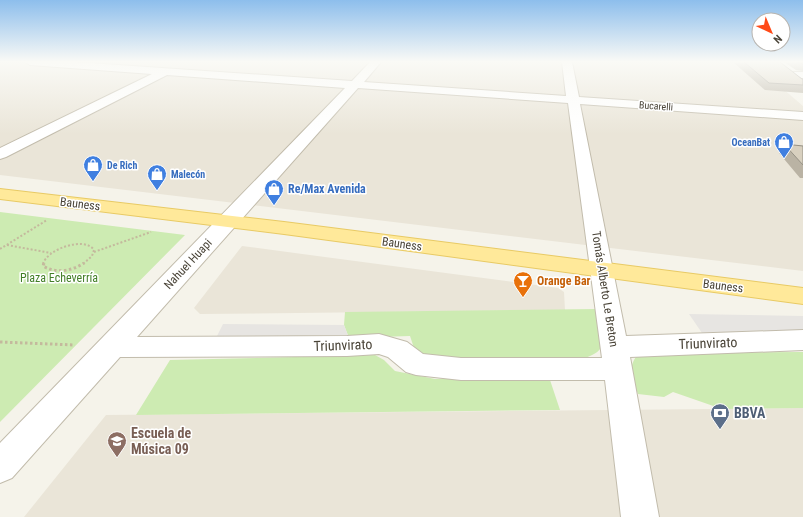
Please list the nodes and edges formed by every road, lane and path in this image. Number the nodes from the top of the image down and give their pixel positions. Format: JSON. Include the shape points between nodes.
{"nodes":[{"id":1,"x":136,"y":86,"type":"edge"},
{"id":2,"x":356,"y":86,"type":"edge"},
{"id":3,"x":358,"y":86,"type":"edge"},
{"id":4,"x":571,"y":86,"type":"edge"},
{"id":5,"x":573,"y":101,"type":"junction"},
{"id":6,"x":803,"y":116,"type":"edge"},
{"id":7,"x":0,"y":154,"type":"edge"},
{"id":8,"x":0,"y":194,"type":"edge"},
{"id":9,"x":73,"y":204,"type":"junction"},
{"id":10,"x":189,"y":217,"type":"junction"},
{"id":11,"x":226,"y":222,"type":"junction"},
{"id":12,"x":6,"y":245,"type":"junction"},
{"id":13,"x":0,"y":249,"type":"edge"},
{"id":14,"x":94,"y":252,"type":"junction"},
{"id":15,"x":51,"y":253,"type":"junction"},
{"id":16,"x":602,"y":271,"type":"junction"},
{"id":17,"x":803,"y":296,"type":"edge"},
{"id":18,"x":803,"y":340,"type":"edge"},
{"id":19,"x":0,"y":342,"type":"edge"},
{"id":20,"x":111,"y":347,"type":"junction"},
{"id":21,"x":616,"y":358,"type":"junction"},
{"id":22,"x":0,"y":467,"type":"edge"},
{"id":23,"x":640,"y":517,"type":"edge"}],
"edges":[{"from":1,"to":7,"type":"street"},
{"from":2,"to":11,"type":"street","name":"Nahuel Huapi"},
{"from":3,"to":5,"type":"street","name":"Bucarelli"},
{"from":4,"to":5,"type":"street","name":"Tomás Alberto Le Breton"},
{"from":5,"to":6,"type":"street","name":"Bucarelli"},
{"from":5,"to":16,"type":"street","name":"Tomás Alberto Le Breton"},
{"from":8,"to":9,"type":"main road","name":"Bauness"},
{"from":9,"to":10,"type":"main road","name":"Bauness"},
{"from":9,"to":12,"type":"path"},
{"from":10,"to":11,"type":"main road","name":"Bauness"},
{"from":10,"to":14,"type":"path","via":[[170,230],[155,231]]},
{"from":11,"to":16,"type":"main road","name":"Bauness"},
{"from":11,"to":20,"type":"street","name":"Nahuel Huapi"},
{"from":12,"to":13,"type":"path"},
{"from":12,"to":15,"type":"path"},
{"from":14,"to":15,"type":"path","via":[[92,247],[82,244],[66,246]]},
{"from":14,"to":15,"type":"path","via":[[85,263],[59,272],[43,266],[46,257]]},
{"from":16,"to":17,"type":"main road","name":"Bauness"},
{"from":16,"to":21,"type":"street","name":"Tomás Alberto Le Breton"},
{"from":18,"to":21,"type":"street","name":"Triunvirato"},
{"from":19,"to":20,"type":"path"},
{"from":20,"to":21,"type":"street","name":"Triunvirato","via":[[379,344],[396,349],[416,364],[461,369]]},
{"from":20,"to":22,"type":"street","name":"Nahuel Huapi"},
{"from":21,"to":23,"type":"street","name":"Tomás Alberto Le Breton"}]}
